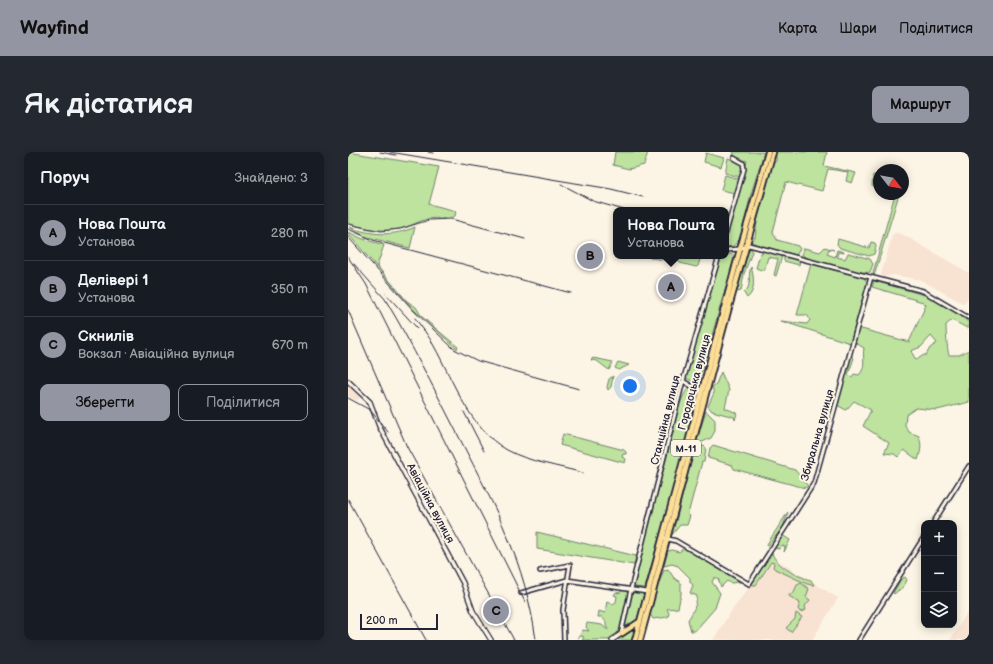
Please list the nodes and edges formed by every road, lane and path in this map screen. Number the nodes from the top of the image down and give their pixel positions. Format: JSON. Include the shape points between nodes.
{"nodes":[{"id":1,"x":768,"y":152,"type":"edge"},
{"id":2,"x":773,"y":152,"type":"edge"},
{"id":3,"x":734,"y":158,"type":"dead end"},
{"id":4,"x":729,"y":222,"type":"edge"},
{"id":5,"x":745,"y":246,"type":"junction"},
{"id":6,"x":740,"y":249,"type":"junction"},
{"id":7,"x":729,"y":250,"type":"edge"},
{"id":8,"x":718,"y":259,"type":"edge"},
{"id":9,"x":871,"y":277,"type":"junction"},
{"id":10,"x":969,"y":318,"type":"edge"},
{"id":11,"x":348,"y":381,"type":"edge"},
{"id":12,"x":683,"y":381,"type":"junction"},
{"id":13,"x":704,"y":390,"type":"junction"},
{"id":14,"x":969,"y":466,"type":"edge"},
{"id":15,"x":935,"y":520,"type":"edge"},
{"id":16,"x":664,"y":537,"type":"junction"},
{"id":17,"x":921,"y":542,"type":"edge"},
{"id":18,"x":540,"y":571,"type":"dead end"},
{"id":19,"x":567,"y":580,"type":"junction"},
{"id":20,"x":630,"y":589,"type":"junction"},
{"id":21,"x":647,"y":592,"type":"junction"},
{"id":22,"x":522,"y":593,"type":"dead end"},
{"id":23,"x":639,"y":622,"type":"junction"},
{"id":24,"x":621,"y":634,"type":"junction"},
{"id":25,"x":491,"y":640,"type":"edge"},
{"id":26,"x":564,"y":640,"type":"edge"},
{"id":27,"x":612,"y":640,"type":"edge"},
{"id":28,"x":616,"y":640,"type":"edge"},
{"id":29,"x":635,"y":640,"type":"edge"},
{"id":30,"x":640,"y":640,"type":"edge"},
{"id":31,"x":859,"y":640,"type":"edge"}],
"edges":[{"from":1,"to":6,"type":"main road","name":"Городоцька вулиця","number":"М-11"},
{"from":2,"to":5,"type":"main road","name":"Городоцька вулиця","number":"М-11"},
{"from":3,"to":4,"type":"street","via":[[743,163],[744,169]]},
{"from":5,"to":6,"type":"street"},
{"from":5,"to":9,"type":"street"},
{"from":5,"to":13,"type":"main road","name":"Городоцька вулиця","number":"М-11"},
{"from":6,"to":7,"type":"street"},
{"from":6,"to":13,"type":"main road","name":"Городоцька вулиця","number":"М-11"},
{"from":8,"to":12,"type":"street","name":"Станційна вулиця"},
{"from":9,"to":10,"type":"street","via":[[928,293]]},
{"from":9,"to":16,"type":"street","name":"Збиральна вулиця","via":[[814,483],[749,584],[676,541]]},
{"from":11,"to":25,"type":"street","name":"Авіаційна вулиця","via":[[372,405],[379,426],[463,583],[473,611]]},
{"from":12,"to":13,"type":"street"},
{"from":12,"to":20,"type":"street","name":"Станційна вулиця"},
{"from":13,"to":16,"type":"main road","name":"Городоцька вулиця","number":"М-11"},
{"from":14,"to":15,"type":"street"},
{"from":16,"to":21,"type":"main road","name":"Городоцька вулиця","number":"М-11"},
{"from":16,"to":30,"type":"main road","name":"Городоцька вулиця","number":"М-11"},
{"from":17,"to":31,"type":"street"},
{"from":18,"to":19,"type":"street","via":[[570,564]]},
{"from":19,"to":20,"type":"street"},
{"from":19,"to":22,"type":"street"},
{"from":19,"to":26,"type":"street","via":[[563,610]]},
{"from":20,"to":21,"type":"street"},
{"from":20,"to":24,"type":"street","name":"Станційна вулиця"},
{"from":21,"to":23,"type":"main road","name":"Городоцька вулиця","number":"М-11"},
{"from":23,"to":24,"type":"main road"},
{"from":23,"to":29,"type":"main road","name":"Городоцька вулиця","number":"М-11"},
{"from":24,"to":27,"type":"street"},
{"from":24,"to":28,"type":"street"}]}
